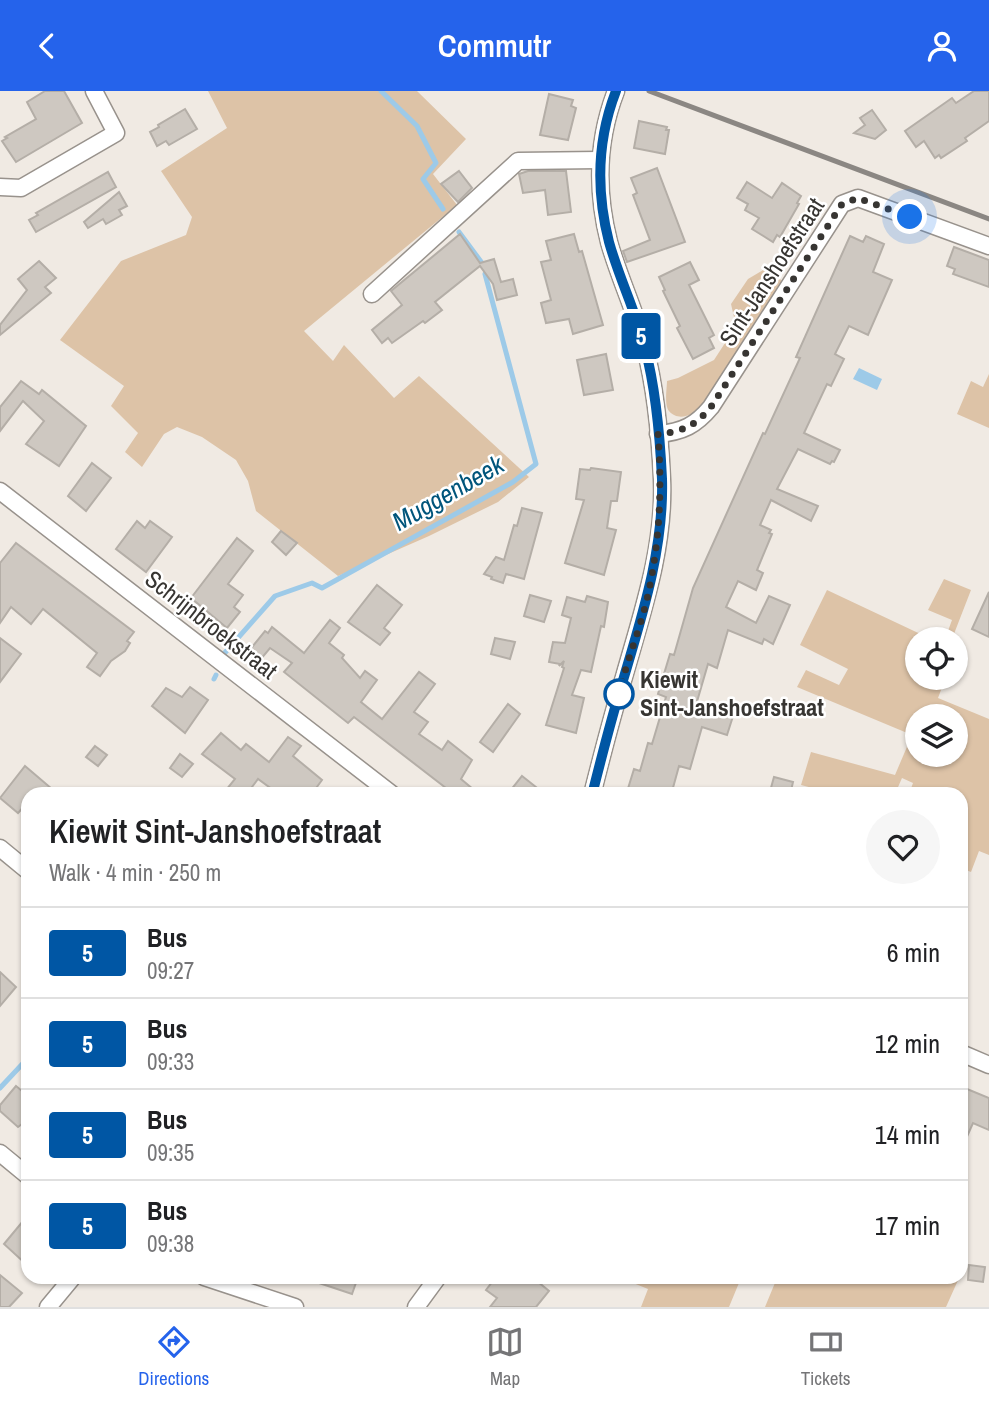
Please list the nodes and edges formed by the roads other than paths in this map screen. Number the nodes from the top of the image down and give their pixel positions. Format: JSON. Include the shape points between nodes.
{"nodes":[{"id":1,"x":94,"y":91,"type":"edge"},
{"id":2,"x":616,"y":91,"type":"edge"},
{"id":3,"x":599,"y":160,"type":"junction"},
{"id":4,"x":0,"y":187,"type":"edge"},
{"id":5,"x":989,"y":246,"type":"edge"},
{"id":6,"x":372,"y":294,"type":"dead end"},
{"id":7,"x":658,"y":434,"type":"junction"},
{"id":8,"x":3,"y":499,"type":"edge"},
{"id":9,"x":382,"y":787,"type":"edge"},
{"id":10,"x":594,"y":787,"type":"edge"},
{"id":11,"x":0,"y":848,"type":"edge"},
{"id":12,"x":21,"y":865,"type":"edge"},
{"id":13,"x":968,"y":1056,"type":"edge"},
{"id":14,"x":989,"y":1065,"type":"edge"},
{"id":15,"x":0,"y":1153,"type":"edge"},
{"id":16,"x":21,"y":1171,"type":"edge"},
{"id":17,"x":67,"y":1284,"type":"edge"},
{"id":18,"x":225,"y":1284,"type":"edge"},
{"id":19,"x":433,"y":1284,"type":"edge"},
{"id":20,"x":48,"y":1307,"type":"edge"},
{"id":21,"x":295,"y":1307,"type":"edge"},
{"id":22,"x":416,"y":1307,"type":"edge"}],
"edges":[{"from":1,"to":4,"type":"street","via":[[116,134],[21,188]]},
{"from":2,"to":3,"type":"street"},
{"from":3,"to":6,"type":"street","via":[[518,161]]},
{"from":3,"to":7,"type":"street","via":[[601,202],[645,348]]},
{"from":5,"to":7,"type":"street","name":"Sint-Janshoefstraat","via":[[858,198],[842,204],[711,407],[697,423]]},
{"from":7,"to":10,"type":"street","via":[[661,493],[649,591]]},
{"from":8,"to":9,"type":"street","name":"Schrijnbroekstraat"},
{"from":11,"to":12,"type":"street"},
{"from":13,"to":14,"type":"street"},
{"from":15,"to":16,"type":"street"},
{"from":17,"to":20,"type":"street"},
{"from":18,"to":21,"type":"street"},
{"from":19,"to":22,"type":"street"}]}
